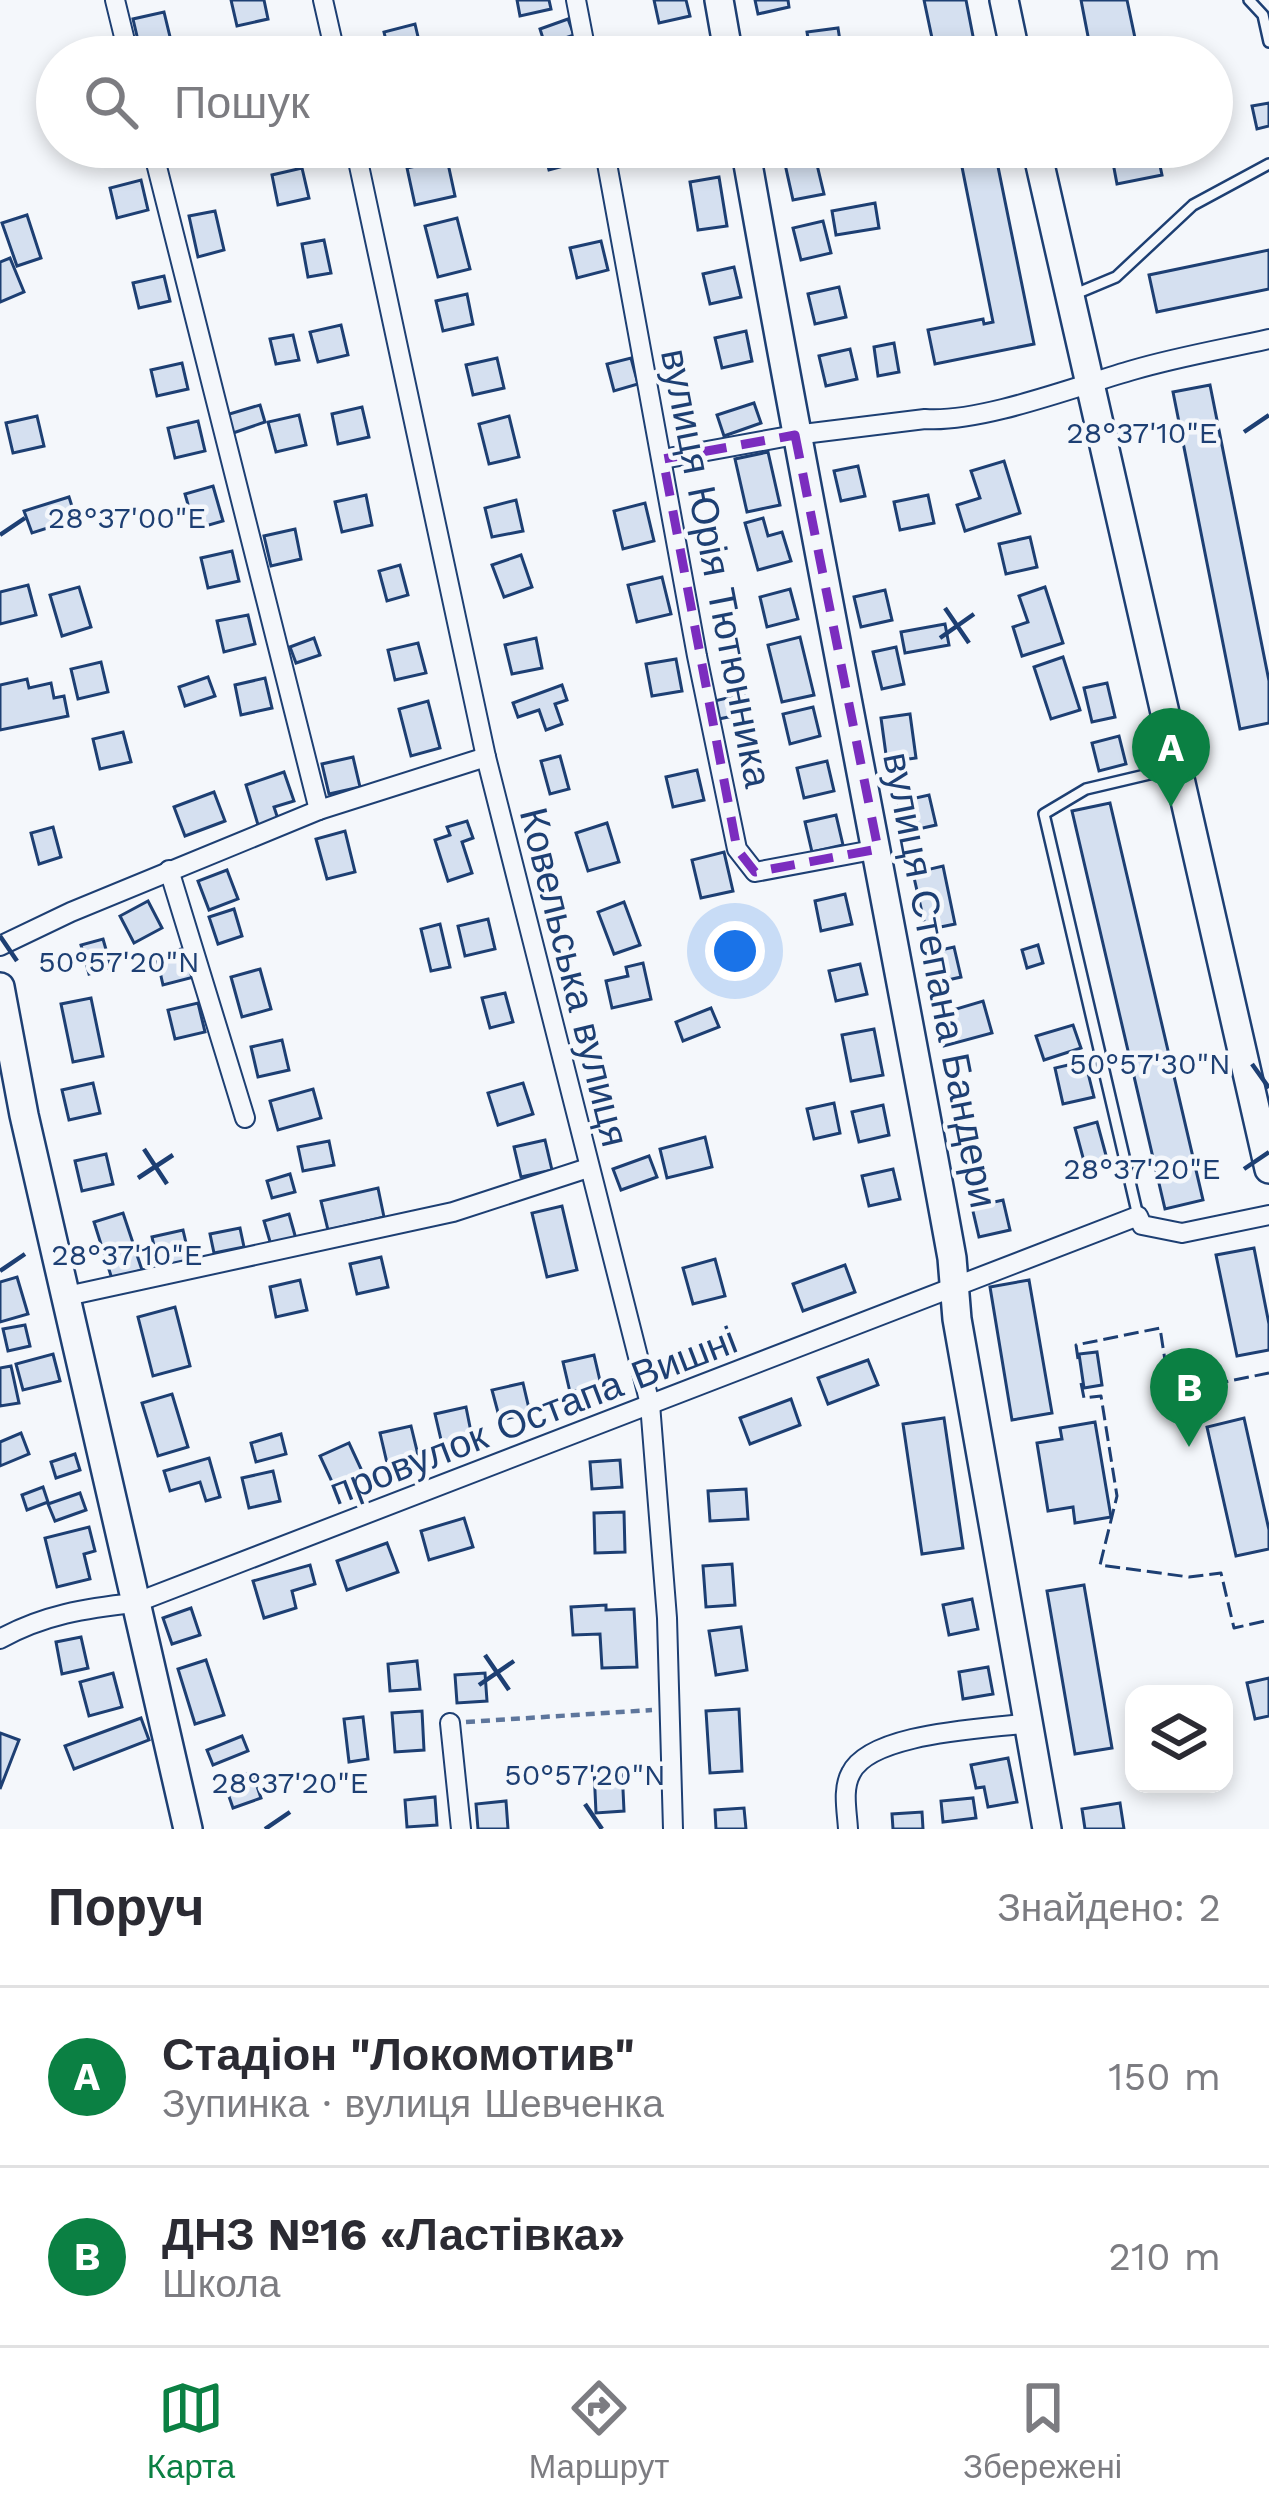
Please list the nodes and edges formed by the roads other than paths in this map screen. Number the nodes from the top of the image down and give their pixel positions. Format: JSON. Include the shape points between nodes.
{"nodes":[{"id":1,"x":115,"y":0,"type":"edge"},
{"id":2,"x":323,"y":0,"type":"edge"},
{"id":3,"x":576,"y":0,"type":"edge"},
{"id":4,"x":719,"y":0,"type":"edge"},
{"id":5,"x":1004,"y":0,"type":"edge"},
{"id":6,"x":1249,"y":0,"type":"edge"},
{"id":7,"x":124,"y":36,"type":"edge"},
{"id":8,"x":331,"y":36,"type":"edge"},
{"id":9,"x":583,"y":36,"type":"edge"},
{"id":10,"x":725,"y":36,"type":"edge"},
{"id":11,"x":1012,"y":36,"type":"edge"},
{"id":12,"x":1269,"y":42,"type":"edge"},
{"id":13,"x":1269,"y":164,"type":"edge"},
{"id":14,"x":157,"y":168,"type":"edge"},
{"id":15,"x":360,"y":168,"type":"edge"},
{"id":16,"x":608,"y":168,"type":"edge"},
{"id":17,"x":749,"y":168,"type":"edge"},
{"id":18,"x":1040,"y":168,"type":"edge"},
{"id":19,"x":1068,"y":297,"type":"junction"},
{"id":20,"x":1269,"y":339,"type":"edge"},
{"id":21,"x":1090,"y":383,"type":"junction"},
{"id":22,"x":795,"y":435,"type":"junction"},
{"id":23,"x":664,"y":459,"type":"junction"},
{"id":24,"x":486,"y":757,"type":"junction"},
{"id":25,"x":1177,"y":767,"type":"junction"},
{"id":26,"x":319,"y":810,"type":"junction"},
{"id":27,"x":878,"y":849,"type":"junction"},
{"id":28,"x":169,"y":870,"type":"junction"},
{"id":29,"x":0,"y":946,"type":"edge"},
{"id":30,"x":0,"y":987,"type":"edge"},
{"id":31,"x":245,"y":1118,"type":"dead end"},
{"id":32,"x":588,"y":1168,"type":"junction"},
{"id":33,"x":1269,"y":1169,"type":"edge"},
{"id":34,"x":1269,"y":1215,"type":"edge"},
{"id":35,"x":1138,"y":1216,"type":"junction"},
{"id":36,"x":954,"y":1289,"type":"junction"},
{"id":37,"x":67,"y":1296,"type":"junction"},
{"id":38,"x":650,"y":1404,"type":"junction"},
{"id":39,"x":135,"y":1603,"type":"junction"},
{"id":40,"x":0,"y":1639,"type":"edge"},
{"id":41,"x":450,"y":1724,"type":"road end"},
{"id":42,"x":1029,"y":1724,"type":"junction"},
{"id":43,"x":188,"y":1829,"type":"edge"},
{"id":44,"x":461,"y":1829,"type":"edge"},
{"id":45,"x":674,"y":1829,"type":"edge"},
{"id":46,"x":848,"y":1829,"type":"edge"},
{"id":47,"x":1047,"y":1829,"type":"edge"}],
"edges":[{"from":1,"to":7,"type":"street"},
{"from":2,"to":8,"type":"street"},
{"from":3,"to":9,"type":"street"},
{"from":4,"to":10,"type":"street"},
{"from":5,"to":11,"type":"street"},
{"from":6,"to":12,"type":"lane","via":[[1263,15]]},
{"from":13,"to":19,"type":"lane","via":[[1193,205],[1116,277]]},
{"from":14,"to":26,"type":"street"},
{"from":15,"to":24,"type":"street","name":"Ковельська вулиця"},
{"from":16,"to":23,"type":"street","name":"вулиця Юрія Тютюнника"},
{"from":17,"to":22,"type":"street","name":"вулиця Степана Бандери"},
{"from":18,"to":19,"type":"street"},
{"from":19,"to":21,"type":"street"},
{"from":20,"to":21,"type":"street"},
{"from":21,"to":22,"type":"street","via":[[944,420]]},
{"from":21,"to":25,"type":"street"},
{"from":22,"to":23,"type":"street"},
{"from":22,"to":27,"type":"street","name":"вулиця Степана Бандери"},
{"from":23,"to":27,"type":"street","name":"вулиця Юрія Тютюнника","via":[[737,849],[755,872]]},
{"from":24,"to":26,"type":"street"},
{"from":24,"to":32,"type":"street","name":"Ковельська вулиця"},
{"from":25,"to":33,"type":"street"},
{"from":25,"to":35,"type":"lane","via":[[1086,789],[1044,814]]},
{"from":26,"to":28,"type":"street"},
{"from":27,"to":36,"type":"street","name":"вулиця Степана Бандери"},
{"from":28,"to":29,"type":"street"},
{"from":28,"to":31,"type":"street"},
{"from":30,"to":37,"type":"street"},
{"from":32,"to":37,"type":"street","via":[[453,1212]]},
{"from":32,"to":38,"type":"street","name":"Ковельська вулиця"},
{"from":34,"to":35,"type":"street","via":[[1182,1234],[1142,1225]]},
{"from":35,"to":36,"type":"street","name":"провулок Остапа Вишні"},
{"from":36,"to":38,"type":"street","name":"провулок Остапа Вишні"},
{"from":36,"to":42,"type":"street","name":"вулиця Степана Бандери"},
{"from":37,"to":39,"type":"street"},
{"from":38,"to":39,"type":"street","name":"провулок Остапа Вишні"},
{"from":38,"to":45,"type":"street","name":"Ковельська вулиця"},
{"from":39,"to":40,"type":"street","name":"провулок Остапа Вишні","via":[[30,1623]]},
{"from":39,"to":43,"type":"street"},
{"from":41,"to":44,"type":"street"},
{"from":42,"to":46,"type":"street","via":[[942,1734],[865,1755],[846,1783]]},
{"from":42,"to":47,"type":"street","name":"вулиця Степана Бандери"}]}
